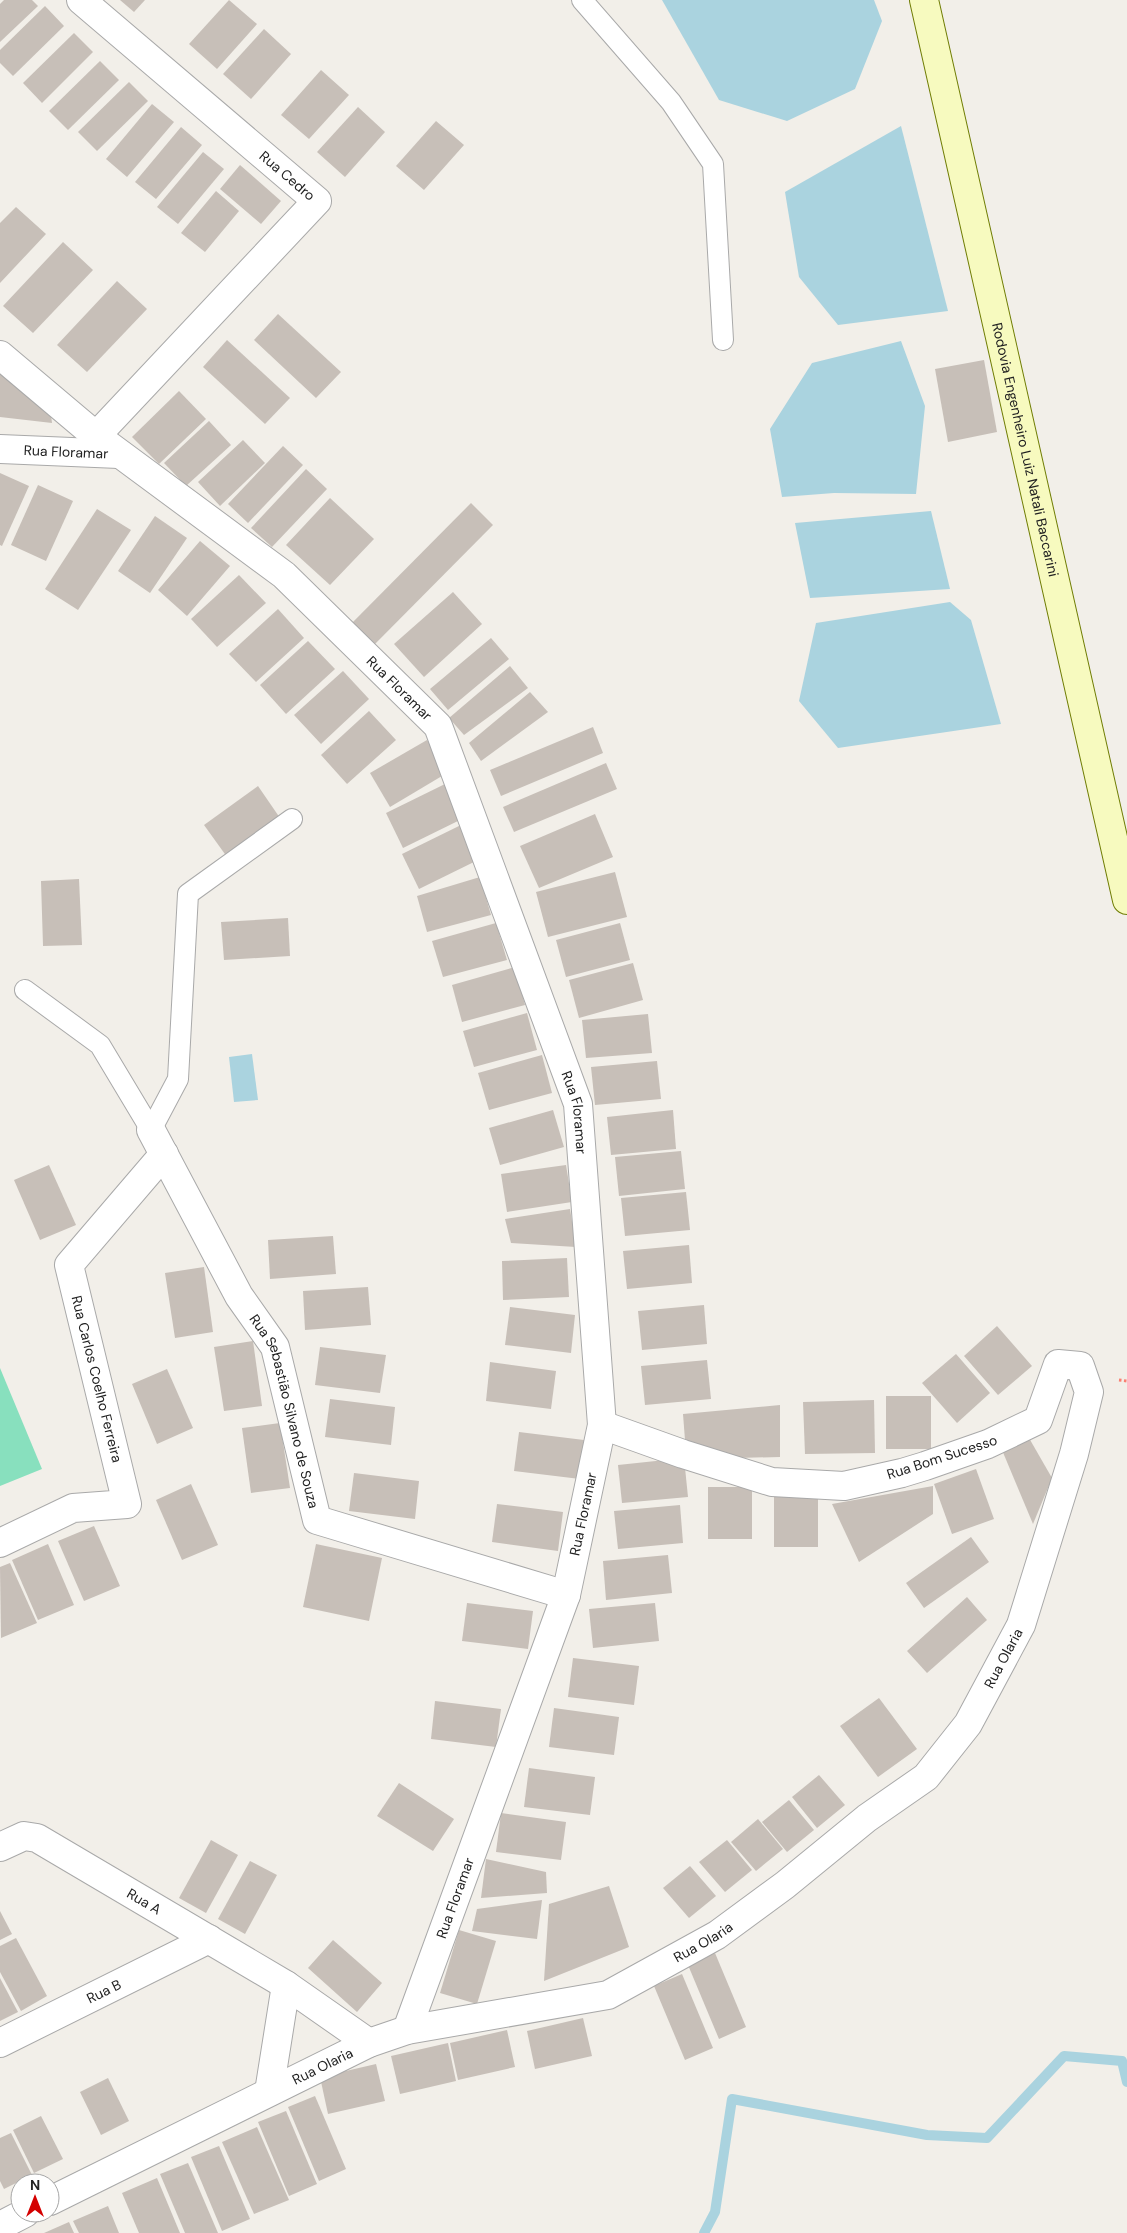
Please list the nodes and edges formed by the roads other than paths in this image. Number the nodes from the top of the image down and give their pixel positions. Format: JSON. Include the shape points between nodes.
{"nodes":[{"id":1,"x":81,"y":0,"type":"edge"},
{"id":2,"x":582,"y":0,"type":"edge"},
{"id":3,"x":924,"y":0,"type":"edge"},
{"id":4,"x":723,"y":340,"type":"dead end"},
{"id":5,"x":0,"y":355,"type":"edge"},
{"id":6,"x":96,"y":436,"type":"junction"},
{"id":7,"x":0,"y":449,"type":"edge"},
{"id":8,"x":119,"y":454,"type":"junction"},
{"id":9,"x":292,"y":819,"type":"dead end"},
{"id":10,"x":1127,"y":900,"type":"edge"},
{"id":11,"x":25,"y":990,"type":"dead end"},
{"id":12,"x":151,"y":1130,"type":"junction"},
{"id":13,"x":164,"y":1154,"type":"junction"},
{"id":14,"x":1086,"y":1384,"type":"joint"},
{"id":15,"x":602,"y":1425,"type":"junction"},
{"id":16,"x":0,"y":1543,"type":"edge"},
{"id":17,"x":566,"y":1595,"type":"junction"},
{"id":18,"x":0,"y":1847,"type":"edge"},
{"id":19,"x":209,"y":1939,"type":"junction"},
{"id":20,"x":286,"y":1984,"type":"junction"},
{"id":21,"x":407,"y":2030,"type":"junction"},
{"id":22,"x":0,"y":2043,"type":"edge"},
{"id":23,"x":369,"y":2043,"type":"junction"},
{"id":24,"x":269,"y":2092,"type":"junction"},
{"id":25,"x":60,"y":2196,"type":"edge"}],
"edges":[{"from":1,"to":6,"type":"street","name":"Rua Cedro","via":[[318,201]]},
{"from":2,"to":4,"type":"lane","via":[[671,102],[713,164]]},
{"from":3,"to":10,"type":"main road","name":"Rodovia Engenheiro Luiz Natali Baccarini"},
{"from":5,"to":6,"type":"street"},
{"from":6,"to":8,"type":"street"},
{"from":7,"to":8,"type":"street","name":"Rua Floramar"},
{"from":8,"to":15,"type":"street","name":"Rua Floramar","via":[[284,575],[438,726],[578,1104]]},
{"from":9,"to":12,"type":"lane","via":[[188,894],[178,1079]]},
{"from":11,"to":12,"type":"lane","via":[[100,1045]]},
{"from":12,"to":13,"type":"street","name":"Rua Sebastião Silvano de Souza"},
{"from":13,"to":16,"type":"street","name":"Rua Carlos Coelho Ferreira","via":[[69,1265],[127,1504],[73,1508]]},
{"from":13,"to":17,"type":"street","name":"Rua Sebastião Silvano de Souza","via":[[239,1296],[275,1347],[318,1520]]},
{"from":14,"to":15,"type":"street","name":"Rua Bom Sucesso","via":[[1080,1366],[1058,1364],[1038,1420],[988,1444],[925,1466],[844,1486],[772,1482]]},
{"from":14,"to":21,"type":"street","name":"Rua Olaria","via":[[1089,1392],[1074,1454],[1021,1625],[968,1724],[926,1777],[867,1818],[718,1935],[608,1995]]},
{"from":15,"to":17,"type":"street","name":"Rua Floramar"},
{"from":17,"to":21,"type":"street","name":"Rua Floramar"},
{"from":18,"to":19,"type":"street","name":"Rua A","via":[[24,1836],[36,1838]]},
{"from":19,"to":20,"type":"street","name":"Rua A"},
{"from":19,"to":22,"type":"street","name":"Rua B"},
{"from":20,"to":23,"type":"street","name":"Rua A"},
{"from":20,"to":24,"type":"street"},
{"from":21,"to":23,"type":"street","name":"Rua Olaria"},
{"from":23,"to":24,"type":"street","name":"Rua Olaria"},
{"from":24,"to":25,"type":"street","name":"Rua Olaria"}]}
